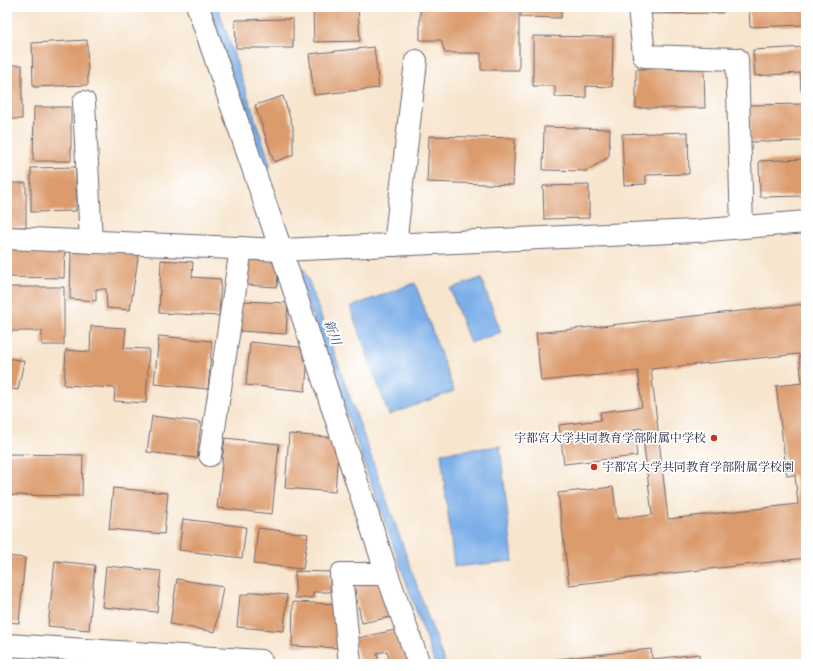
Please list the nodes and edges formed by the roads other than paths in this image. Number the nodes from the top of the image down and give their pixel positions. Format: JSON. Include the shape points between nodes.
{"nodes":[{"id":1,"x":198,"y":7,"type":"edge"},
{"id":2,"x":639,"y":7,"type":"edge"},
{"id":3,"x":416,"y":61,"type":"dead end"},
{"id":4,"x":84,"y":102,"type":"dead end"},
{"id":5,"x":806,"y":222,"type":"edge"},
{"id":6,"x":742,"y":227,"type":"junction"},
{"id":7,"x":7,"y":238,"type":"edge"},
{"id":8,"x":91,"y":242,"type":"junction"},
{"id":9,"x":395,"y":245,"type":"junction"},
{"id":10,"x":241,"y":248,"type":"junction"},
{"id":11,"x":281,"y":250,"type":"junction"},
{"id":12,"x":210,"y":455,"type":"dead end"},
{"id":13,"x":387,"y":574,"type":"junction"},
{"id":14,"x":7,"y":645,"type":"edge"},
{"id":15,"x":261,"y":661,"type":"dead end"},
{"id":16,"x":350,"y":664,"type":"edge"},
{"id":17,"x":419,"y":664,"type":"edge"}],
"edges":[{"from":1,"to":11,"type":"street"},
{"from":2,"to":6,"type":"street","via":[[644,56],[737,59]]},
{"from":3,"to":9,"type":"street"},
{"from":4,"to":8,"type":"street"},
{"from":5,"to":6,"type":"street"},
{"from":6,"to":9,"type":"street"},
{"from":7,"to":8,"type":"street"},
{"from":8,"to":10,"type":"street"},
{"from":9,"to":11,"type":"street"},
{"from":10,"to":11,"type":"street"},
{"from":10,"to":12,"type":"street"},
{"from":11,"to":13,"type":"street"},
{"from":13,"to":16,"type":"street","via":[[341,574]]},
{"from":13,"to":17,"type":"street"},
{"from":14,"to":15,"type":"street"}]}
